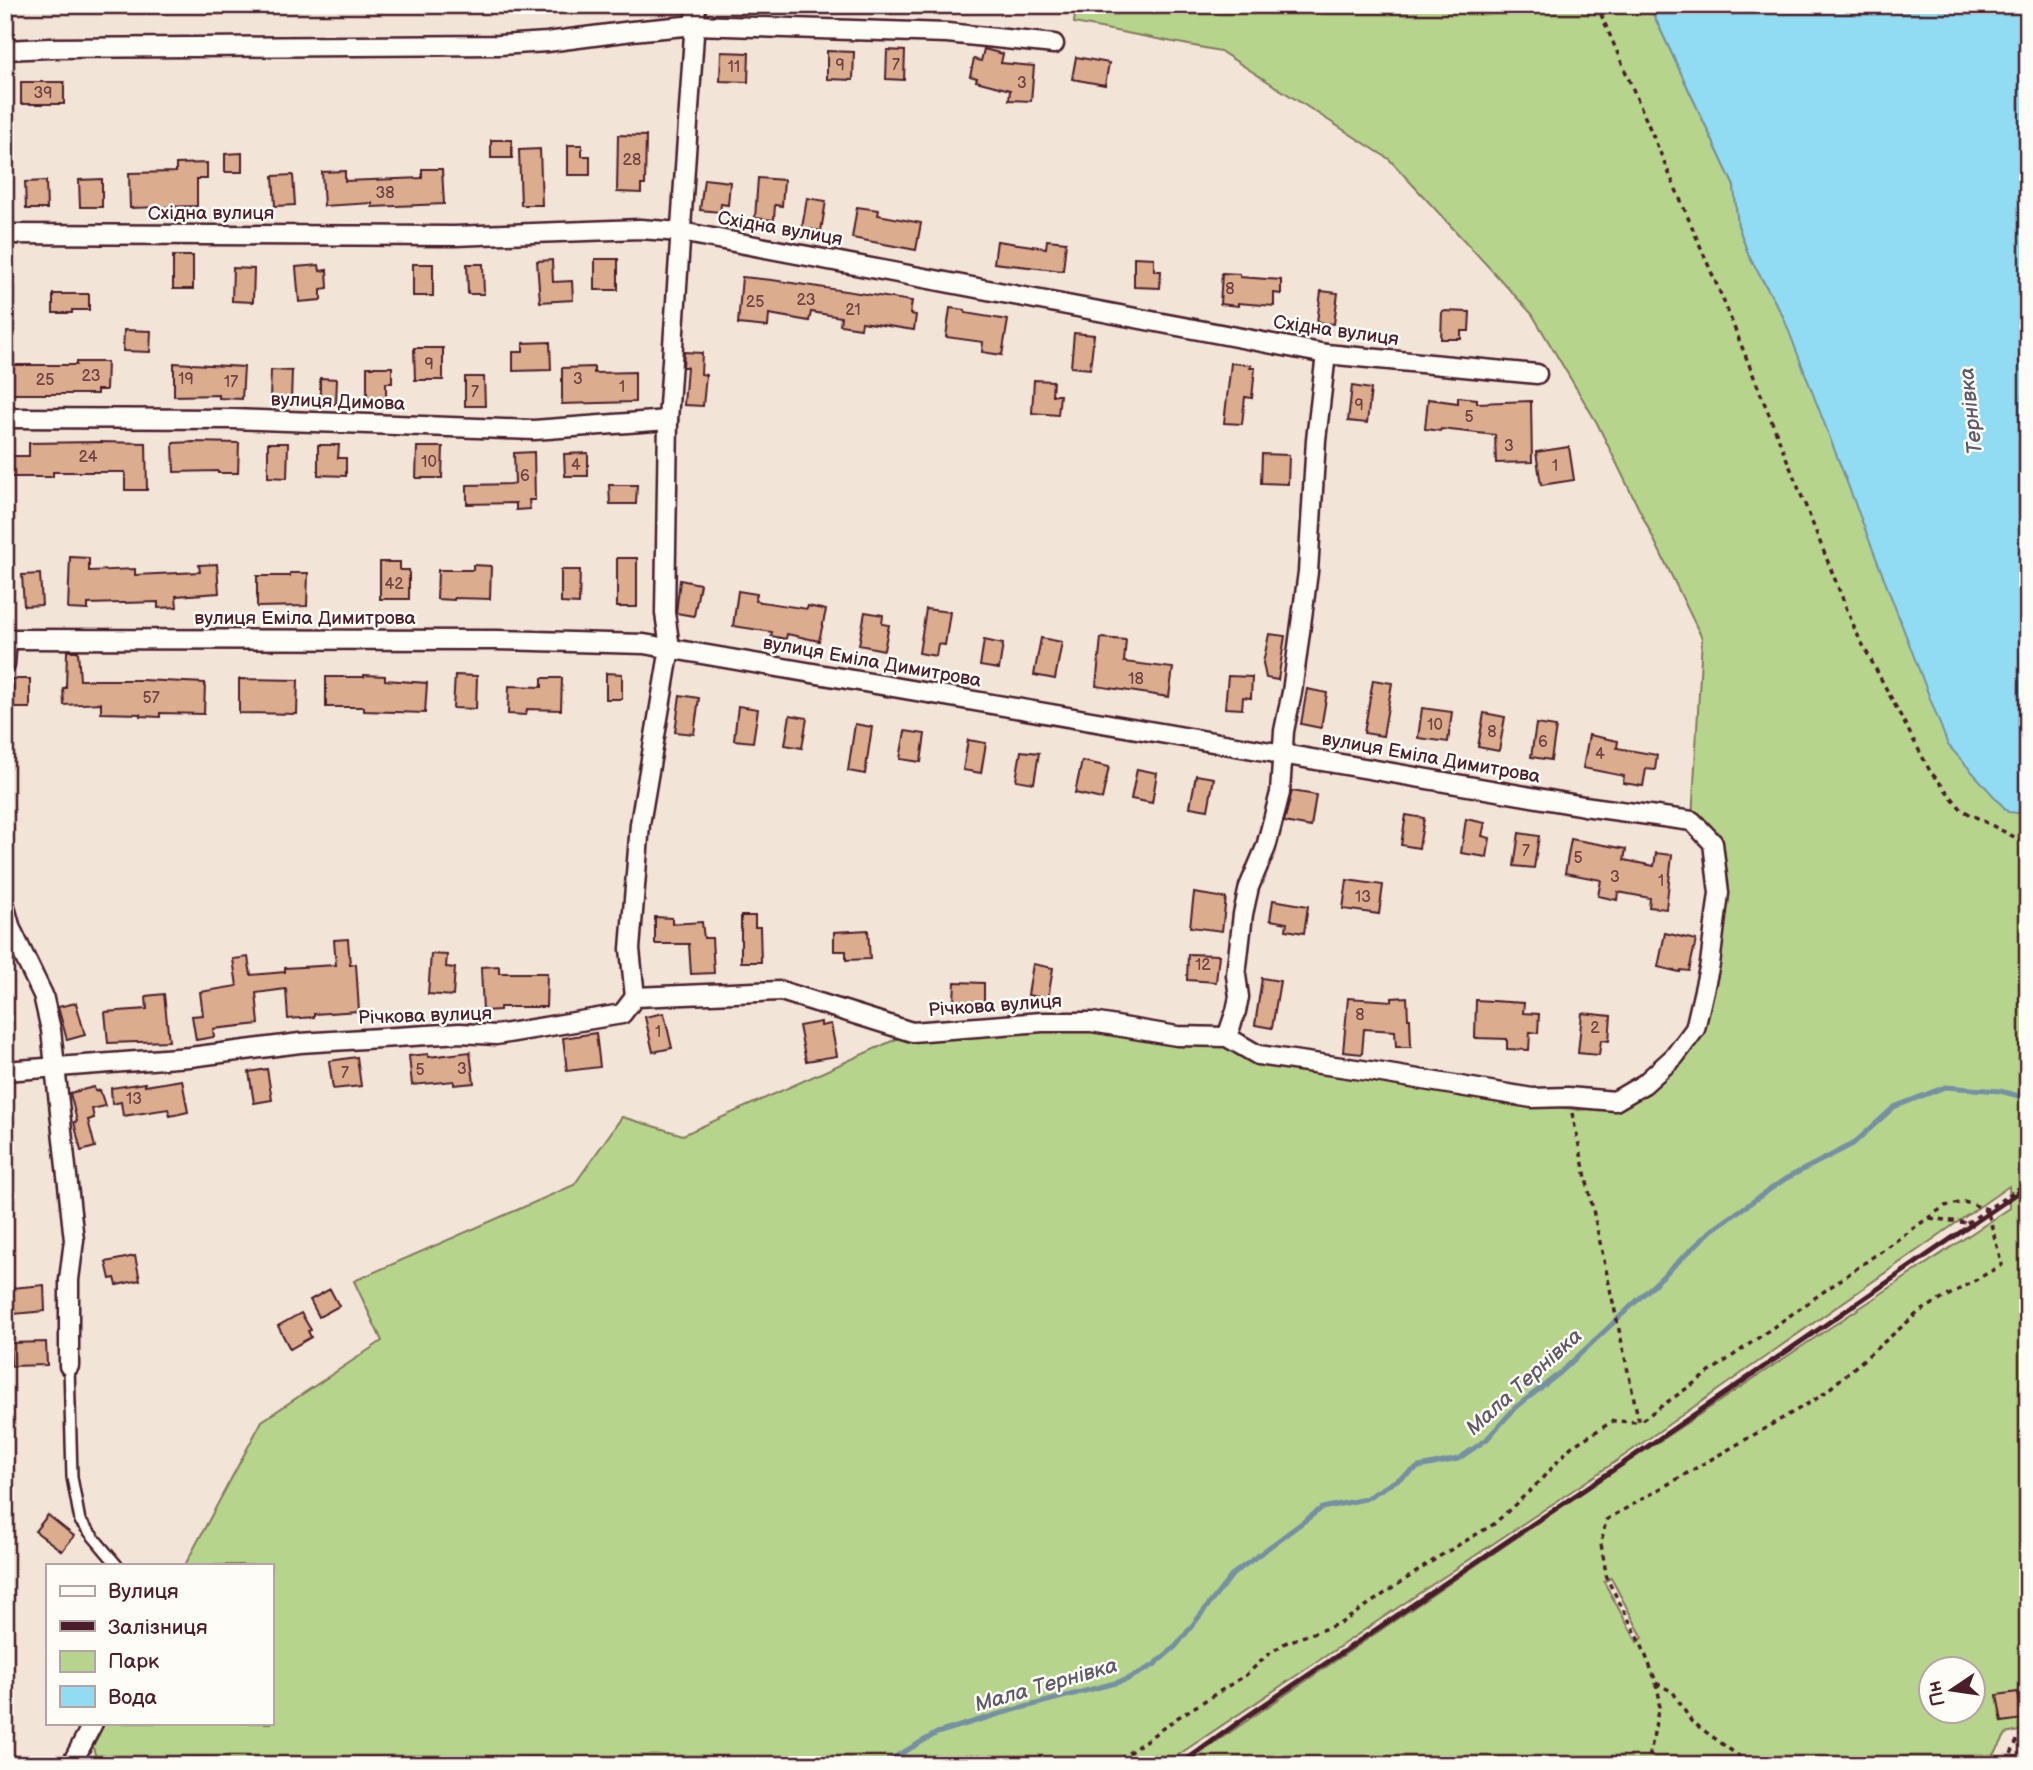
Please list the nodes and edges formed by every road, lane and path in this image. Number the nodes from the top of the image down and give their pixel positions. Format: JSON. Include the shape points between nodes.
{"nodes":[{"id":1,"x":696,"y":5,"type":"edge"},
{"id":2,"x":1597,"y":5,"type":"edge"},
{"id":3,"x":695,"y":25,"type":"junction"},
{"id":4,"x":1054,"y":44,"type":"dead end"},
{"id":5,"x":5,"y":50,"type":"edge"},
{"id":6,"x":681,"y":232,"type":"junction"},
{"id":7,"x":5,"y":234,"type":"edge"},
{"id":8,"x":1326,"y":354,"type":"junction"},
{"id":9,"x":1537,"y":374,"type":"dead end"},
{"id":10,"x":5,"y":418,"type":"edge"},
{"id":11,"x":668,"y":420,"type":"junction"},
{"id":12,"x":6,"y":639,"type":"edge"},
{"id":13,"x":670,"y":648,"type":"junction"},
{"id":14,"x":5,"y":664,"type":"edge"},
{"id":15,"x":1282,"y":754,"type":"junction"},
{"id":16,"x":1713,"y":843,"type":"joint"},
{"id":17,"x":2028,"y":844,"type":"edge"},
{"id":18,"x":5,"y":907,"type":"edge"},
{"id":19,"x":635,"y":997,"type":"junction"},
{"id":20,"x":1227,"y":1037,"type":"junction"},
{"id":21,"x":54,"y":1066,"type":"junction"},
{"id":22,"x":5,"y":1070,"type":"edge"},
{"id":23,"x":1569,"y":1097,"type":"junction"},
{"id":24,"x":2028,"y":1182,"type":"edge"},
{"id":25,"x":1928,"y":1218,"type":"junction"},
{"id":26,"x":69,"y":1366,"type":"joint"},
{"id":27,"x":1639,"y":1422,"type":"junction"},
{"id":28,"x":116,"y":1564,"type":"edge"},
{"id":29,"x":1656,"y":1683,"type":"junction"},
{"id":30,"x":92,"y":1724,"type":"edge"},
{"id":31,"x":2028,"y":1734,"type":"edge"},
{"id":32,"x":71,"y":1765,"type":"edge"},
{"id":33,"x":1112,"y":1765,"type":"edge"},
{"id":34,"x":1648,"y":1765,"type":"edge"},
{"id":35,"x":1751,"y":1765,"type":"edge"},
{"id":36,"x":2007,"y":1765,"type":"edge"}],
"edges":[{"from":1,"to":3,"type":"street"},
{"from":2,"to":17,"type":"path","via":[[1722,297],[1856,632],[1930,771],[1962,810]]},
{"from":3,"to":4,"type":"street","via":[[934,33]]},
{"from":3,"to":5,"type":"street","via":[[499,45]]},
{"from":3,"to":6,"type":"street"},
{"from":6,"to":7,"type":"street","name":"Східна вулиця"},
{"from":6,"to":8,"type":"street","name":"Східна вулиця"},
{"from":6,"to":11,"type":"street"},
{"from":8,"to":9,"type":"street","name":"Східна вулиця"},
{"from":8,"to":15,"type":"street","via":[[1308,572]]},
{"from":10,"to":11,"type":"street","name":"вулиця Димова","via":[[233,419],[534,430]]},
{"from":11,"to":13,"type":"street","via":[[665,613]]},
{"from":12,"to":13,"type":"street","name":"вулиця Еміла Димитрова","via":[[496,640]]},
{"from":12,"to":14,"type":"street"},
{"from":13,"to":15,"type":"street","name":"вулиця Еміла Димитрова"},
{"from":13,"to":19,"type":"street","via":[[640,824],[630,949]]},
{"from":15,"to":16,"type":"street","name":"вулиця Еміла Димитрова","via":[[1692,821]]},
{"from":15,"to":20,"type":"street","via":[[1280,793],[1243,914],[1238,996]]},
{"from":16,"to":23,"type":"street","name":"Річкова вулиця","via":[[1719,893],[1695,1029],[1674,1057],[1644,1084],[1615,1101]]},
{"from":18,"to":21,"type":"street","via":[[43,995]]},
{"from":19,"to":20,"type":"street","name":"Річкова вулиця","via":[[781,991],[912,1032],[1091,1022],[1177,1036]]},
{"from":19,"to":21,"type":"street","name":"Річкова вулиця","via":[[622,1014],[496,1035],[300,1043],[190,1057]]},
{"from":20,"to":23,"type":"street","name":"Річкова вулиця","via":[[1258,1055],[1532,1098]]},
{"from":21,"to":22,"type":"street","name":"Річкова вулиця"},
{"from":21,"to":26,"type":"street","via":[[74,1240]]},
{"from":23,"to":27,"type":"path"},
{"from":24,"to":25,"type":"path","bridge":true,"via":[[1967,1223]]},
{"from":25,"to":27,"type":"path"},
{"from":25,"to":29,"type":"path","via":[[1945,1206],[1964,1202],[1987,1209],[2002,1265],[1919,1312],[1821,1396],[1606,1520],[1601,1544],[1607,1579]]},
{"from":26,"to":28,"type":"lane","via":[[72,1477],[80,1521]]},
{"from":27,"to":33,"type":"path","via":[[1613,1421],[1571,1447],[1494,1524],[1341,1623],[1285,1643],[1246,1675]]},
{"from":29,"to":34,"type":"path","via":[[1660,1700]]},
{"from":29,"to":35,"type":"path","via":[[1673,1692],[1691,1721]]},
{"from":30,"to":32,"type":"street"},
{"from":31,"to":36,"type":"path","via":[[2019,1736]]}]}
